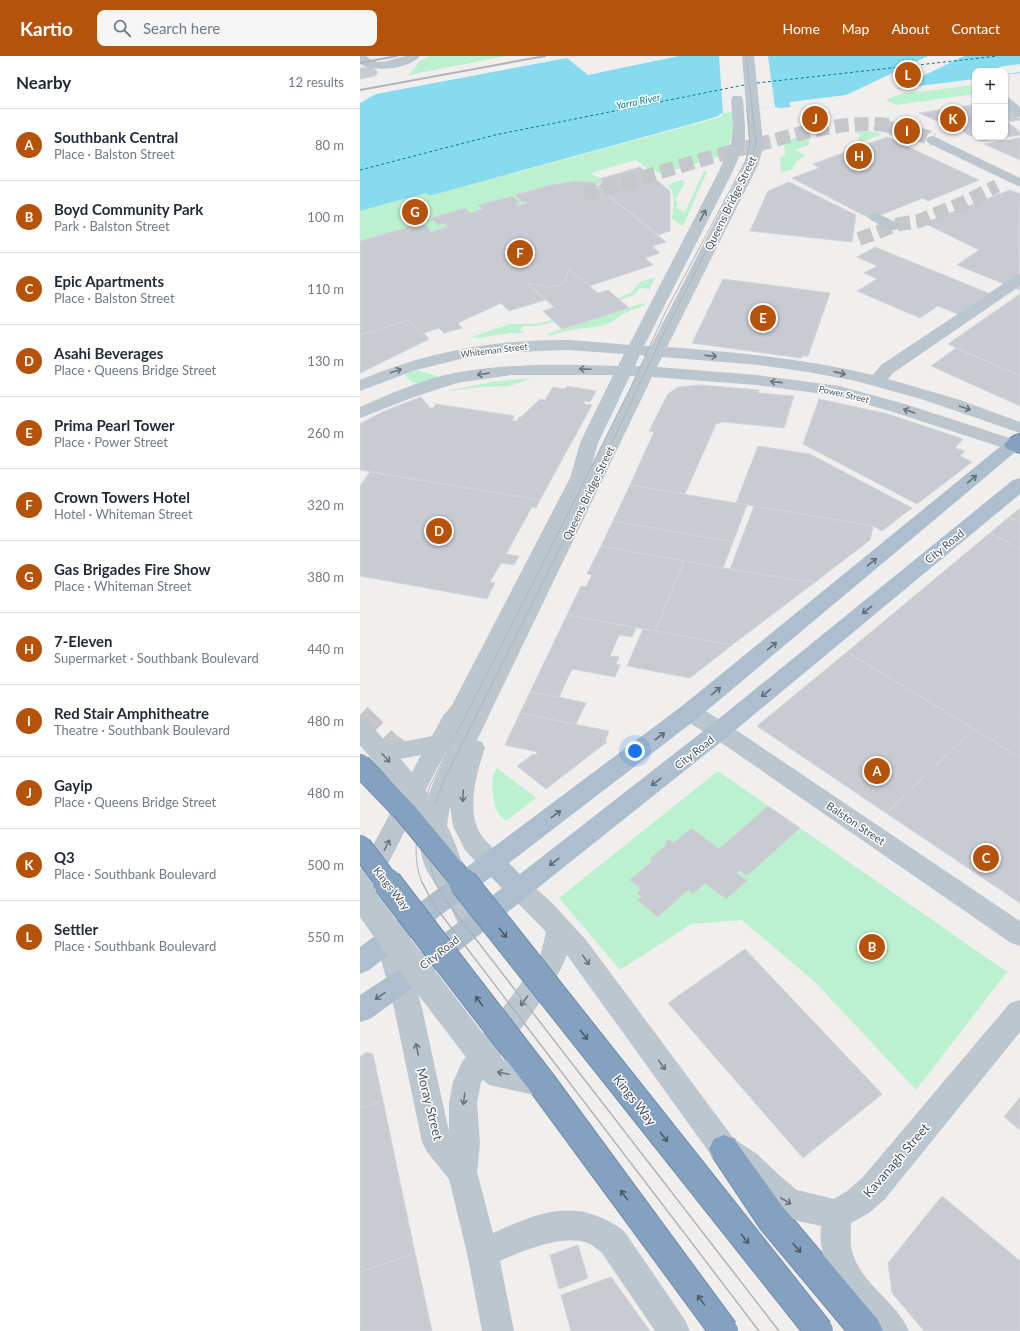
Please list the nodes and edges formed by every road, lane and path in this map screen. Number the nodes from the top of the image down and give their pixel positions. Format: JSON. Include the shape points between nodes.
{"nodes":[{"id":1,"x":360,"y":56,"type":"edge"},
{"id":2,"x":414,"y":56,"type":"edge"},
{"id":3,"x":741,"y":56,"type":"edge"},
{"id":4,"x":748,"y":56,"type":"edge"},
{"id":5,"x":755,"y":56,"type":"edge"},
{"id":6,"x":385,"y":65,"type":"junction"},
{"id":7,"x":380,"y":76,"type":"dead end"},
{"id":8,"x":736,"y":89,"type":"dead end"},
{"id":9,"x":1008,"y":103,"type":"edge"},
{"id":10,"x":750,"y":110,"type":"junction"},
{"id":11,"x":1020,"y":113,"type":"edge"},
{"id":12,"x":747,"y":165,"type":"junction"},
{"id":13,"x":1018,"y":178,"type":"edge"},
{"id":14,"x":997,"y":186,"type":"tunnel mouth"},
{"id":15,"x":876,"y":218,"type":"dead end"},
{"id":16,"x":893,"y":226,"type":"dead end"},
{"id":17,"x":724,"y":248,"type":"dead end"},
{"id":18,"x":685,"y":273,"type":"junction"},
{"id":19,"x":709,"y":279,"type":"dead end"},
{"id":20,"x":1020,"y":279,"type":"edge"},
{"id":21,"x":698,"y":301,"type":"dead end"},
{"id":22,"x":648,"y":361,"type":"junction"},
{"id":23,"x":877,"y":381,"type":"junction"},
{"id":24,"x":360,"y":386,"type":"edge"},
{"id":25,"x":360,"y":413,"type":"edge"},
{"id":26,"x":1020,"y":428,"type":"edge"},
{"id":27,"x":1018,"y":444,"type":"edge"},
{"id":28,"x":1020,"y":484,"type":"edge"},
{"id":29,"x":690,"y":712,"type":"junction"},
{"id":30,"x":360,"y":729,"type":"edge"},
{"id":31,"x":719,"y":731,"type":"junction"},
{"id":32,"x":438,"y":744,"type":"junction"},
{"id":33,"x":360,"y":765,"type":"edge"},
{"id":34,"x":422,"y":773,"type":"junction"},
{"id":35,"x":401,"y":818,"type":"junction"},
{"id":36,"x":360,"y":846,"type":"edge"},
{"id":37,"x":491,"y":862,"type":"junction"},
{"id":38,"x":453,"y":879,"type":"junction"},
{"id":39,"x":364,"y":886,"type":"edge"},
{"id":40,"x":519,"y":888,"type":"junction"},
{"id":41,"x":472,"y":926,"type":"junction"},
{"id":42,"x":560,"y":930,"type":"junction"},
{"id":43,"x":1020,"y":935,"type":"edge"},
{"id":44,"x":388,"y":940,"type":"junction"},
{"id":45,"x":360,"y":962,"type":"edge"},
{"id":46,"x":400,"y":982,"type":"junction"},
{"id":47,"x":360,"y":1010,"type":"edge"},
{"id":48,"x":1020,"y":1012,"type":"edge"},
{"id":49,"x":541,"y":1082,"type":"junction"},
{"id":50,"x":724,"y":1149,"type":"junction"},
{"id":51,"x":462,"y":1172,"type":"junction"},
{"id":52,"x":836,"y":1215,"type":"junction"},
{"id":53,"x":483,"y":1253,"type":"junction"},
{"id":54,"x":498,"y":1331,"type":"edge"},
{"id":55,"x":674,"y":1331,"type":"edge"},
{"id":56,"x":724,"y":1331,"type":"edge"},
{"id":57,"x":819,"y":1331,"type":"edge"},
{"id":58,"x":867,"y":1331,"type":"edge"},
{"id":59,"x":893,"y":1331,"type":"edge"}],
"edges":[{"from":1,"to":6,"type":"street","via":[[368,64]]},
{"from":2,"to":6,"type":"street","via":[[406,61]]},
{"from":3,"to":10,"type":"street","name":"Queens Bridge Street"},
{"from":4,"to":10,"type":"street","name":"Queens Bridge Street"},
{"from":5,"to":10,"type":"street","name":"Queens Bridge Street"},
{"from":6,"to":7,"type":"street"},
{"from":8,"to":10,"type":"street","name":"Queens Bridge Street"},
{"from":9,"to":11,"type":"street"},
{"from":10,"to":12,"type":"street","name":"Queens Bridge Street","via":[[738,144]]},
{"from":10,"to":12,"type":"street","name":"Queens Bridge Street","via":[[765,141]]},
{"from":12,"to":17,"type":"street","name":"Queens Bridge Street","via":[[737,222]]},
{"from":12,"to":18,"type":"street","name":"Queens Bridge Street"},
{"from":13,"to":13,"type":"street","via":[[933,140]]},
{"from":13,"to":14,"type":"street"},
{"from":15,"to":16,"type":"street"},
{"from":18,"to":19,"type":"street"},
{"from":18,"to":22,"type":"street","name":"Queens Bridge Street"},
{"from":18,"to":22,"type":"street","name":"Queens Bridge Street"},
{"from":20,"to":23,"type":"street","via":[[945,335],[887,369]]},
{"from":21,"to":22,"type":"street","name":"Queens Bridge Street"},
{"from":22,"to":23,"type":"street","name":"Power Street","one_way":true,"via":[[788,364]]},
{"from":24,"to":22,"type":"street","name":"Whiteman Street","one_way":true,"via":[[386,374],[427,361],[508,347],[554,345]]},
{"from":22,"to":25,"type":"street","name":"Whiteman Street","one_way":true,"via":[[511,370],[454,378]]},
{"from":27,"to":22,"type":"street","name":"Power Street","one_way":true,"via":[[839,391]]},
{"from":22,"to":32,"type":"street","name":"Queens Bridge Street","via":[[589,443],[579,478],[461,710]]},
{"from":22,"to":35,"type":"street","name":"Queens Bridge Street","via":[[429,785],[415,806]]},
{"from":22,"to":37,"type":"street","name":"Queens Bridge Street","one_way":true,"via":[[652,389],[644,399],[592,504],[467,768],[462,796],[464,825],[470,837]]},
{"from":22,"to":38,"type":"street","name":"Queens Bridge Street","via":[[532,608],[443,788],[436,813],[433,844],[436,862]]},
{"from":23,"to":26,"type":"street","name":"Power Street","one_way":true,"via":[[924,394]]},
{"from":29,"to":27,"type":"main road","one_way":true},
{"from":28,"to":31,"type":"main road","name":"City Road","one_way":true},
{"from":29,"to":31,"type":"street","name":"Balston Street"},
{"from":37,"to":29,"type":"main road","one_way":true},
{"from":30,"to":38,"type":"street","name":"Kings Way","one_way":true,"bridge":true,"via":[[411,786],[430,814],[442,836]]},
{"from":31,"to":40,"type":"main road","name":"City Road","one_way":true},
{"from":31,"to":43,"type":"street","name":"Balston Street"},
{"from":32,"to":34,"type":"street","name":"Queens Bridge Street"},
{"from":32,"to":34,"type":"street","via":[[399,750]]},
{"from":33,"to":38,"type":"highway","name":"Kings Way","bridge":true,"via":[[406,813]]},
{"from":34,"to":35,"type":"street","name":"Queens Bridge Street"},
{"from":39,"to":35,"type":"street","name":"Queens Bridge Street","one_way":true},
{"from":49,"to":36,"type":"highway","name":"Kings Way","one_way":true,"bridge":true},
{"from":37,"to":38,"type":"main road"},
{"from":37,"to":40,"type":"main road","name":"Queens Bridge Street"},
{"from":38,"to":41,"type":"street","name":"Queens Bridge Street"},
{"from":38,"to":44,"type":"main road"},
{"from":38,"to":57,"type":"highway","name":"Kings Way","one_way":true,"bridge":true},
{"from":39,"to":44,"type":"street","name":"Moray Street"},
{"from":49,"to":39,"type":"street","one_way":true,"bridge":true,"via":[[495,1072],[384,927]]},
{"from":40,"to":41,"type":"main road","name":"City Road"},
{"from":40,"to":42,"type":"street"},
{"from":41,"to":46,"type":"main road","name":"City Road"},
{"from":42,"to":50,"type":"street","one_way":true,"via":[[577,948]]},
{"from":42,"to":51,"type":"street","one_way":true,"via":[[552,961],[472,1071],[467,1082],[463,1103],[465,1144]]},
{"from":44,"to":45,"type":"main road"},
{"from":44,"to":46,"type":"street","name":"Moray Street"},
{"from":46,"to":47,"type":"main road","name":"City Road","one_way":true},
{"from":51,"to":46,"type":"street","name":"Moray Street","one_way":true,"via":[[437,1142]]},
{"from":48,"to":52,"type":"street","name":"Kavanagh Street","via":[[874,1188],[858,1202]]},
{"from":56,"to":49,"type":"highway","name":"Kings Way","one_way":true,"bridge":true},
{"from":50,"to":52,"type":"street","one_way":true,"via":[[748,1164],[786,1201]]},
{"from":50,"to":58,"type":"highway","one_way":true,"via":[[772,1217]]},
{"from":51,"to":53,"type":"street","name":"Moray Street"},
{"from":52,"to":59,"type":"street","via":[[835,1242],[839,1260],[853,1284]]},
{"from":53,"to":54,"type":"street","name":"Moray Street"},
{"from":53,"to":55,"type":"street","via":[[517,1238],[569,1224],[598,1231],[613,1242]]}]}
